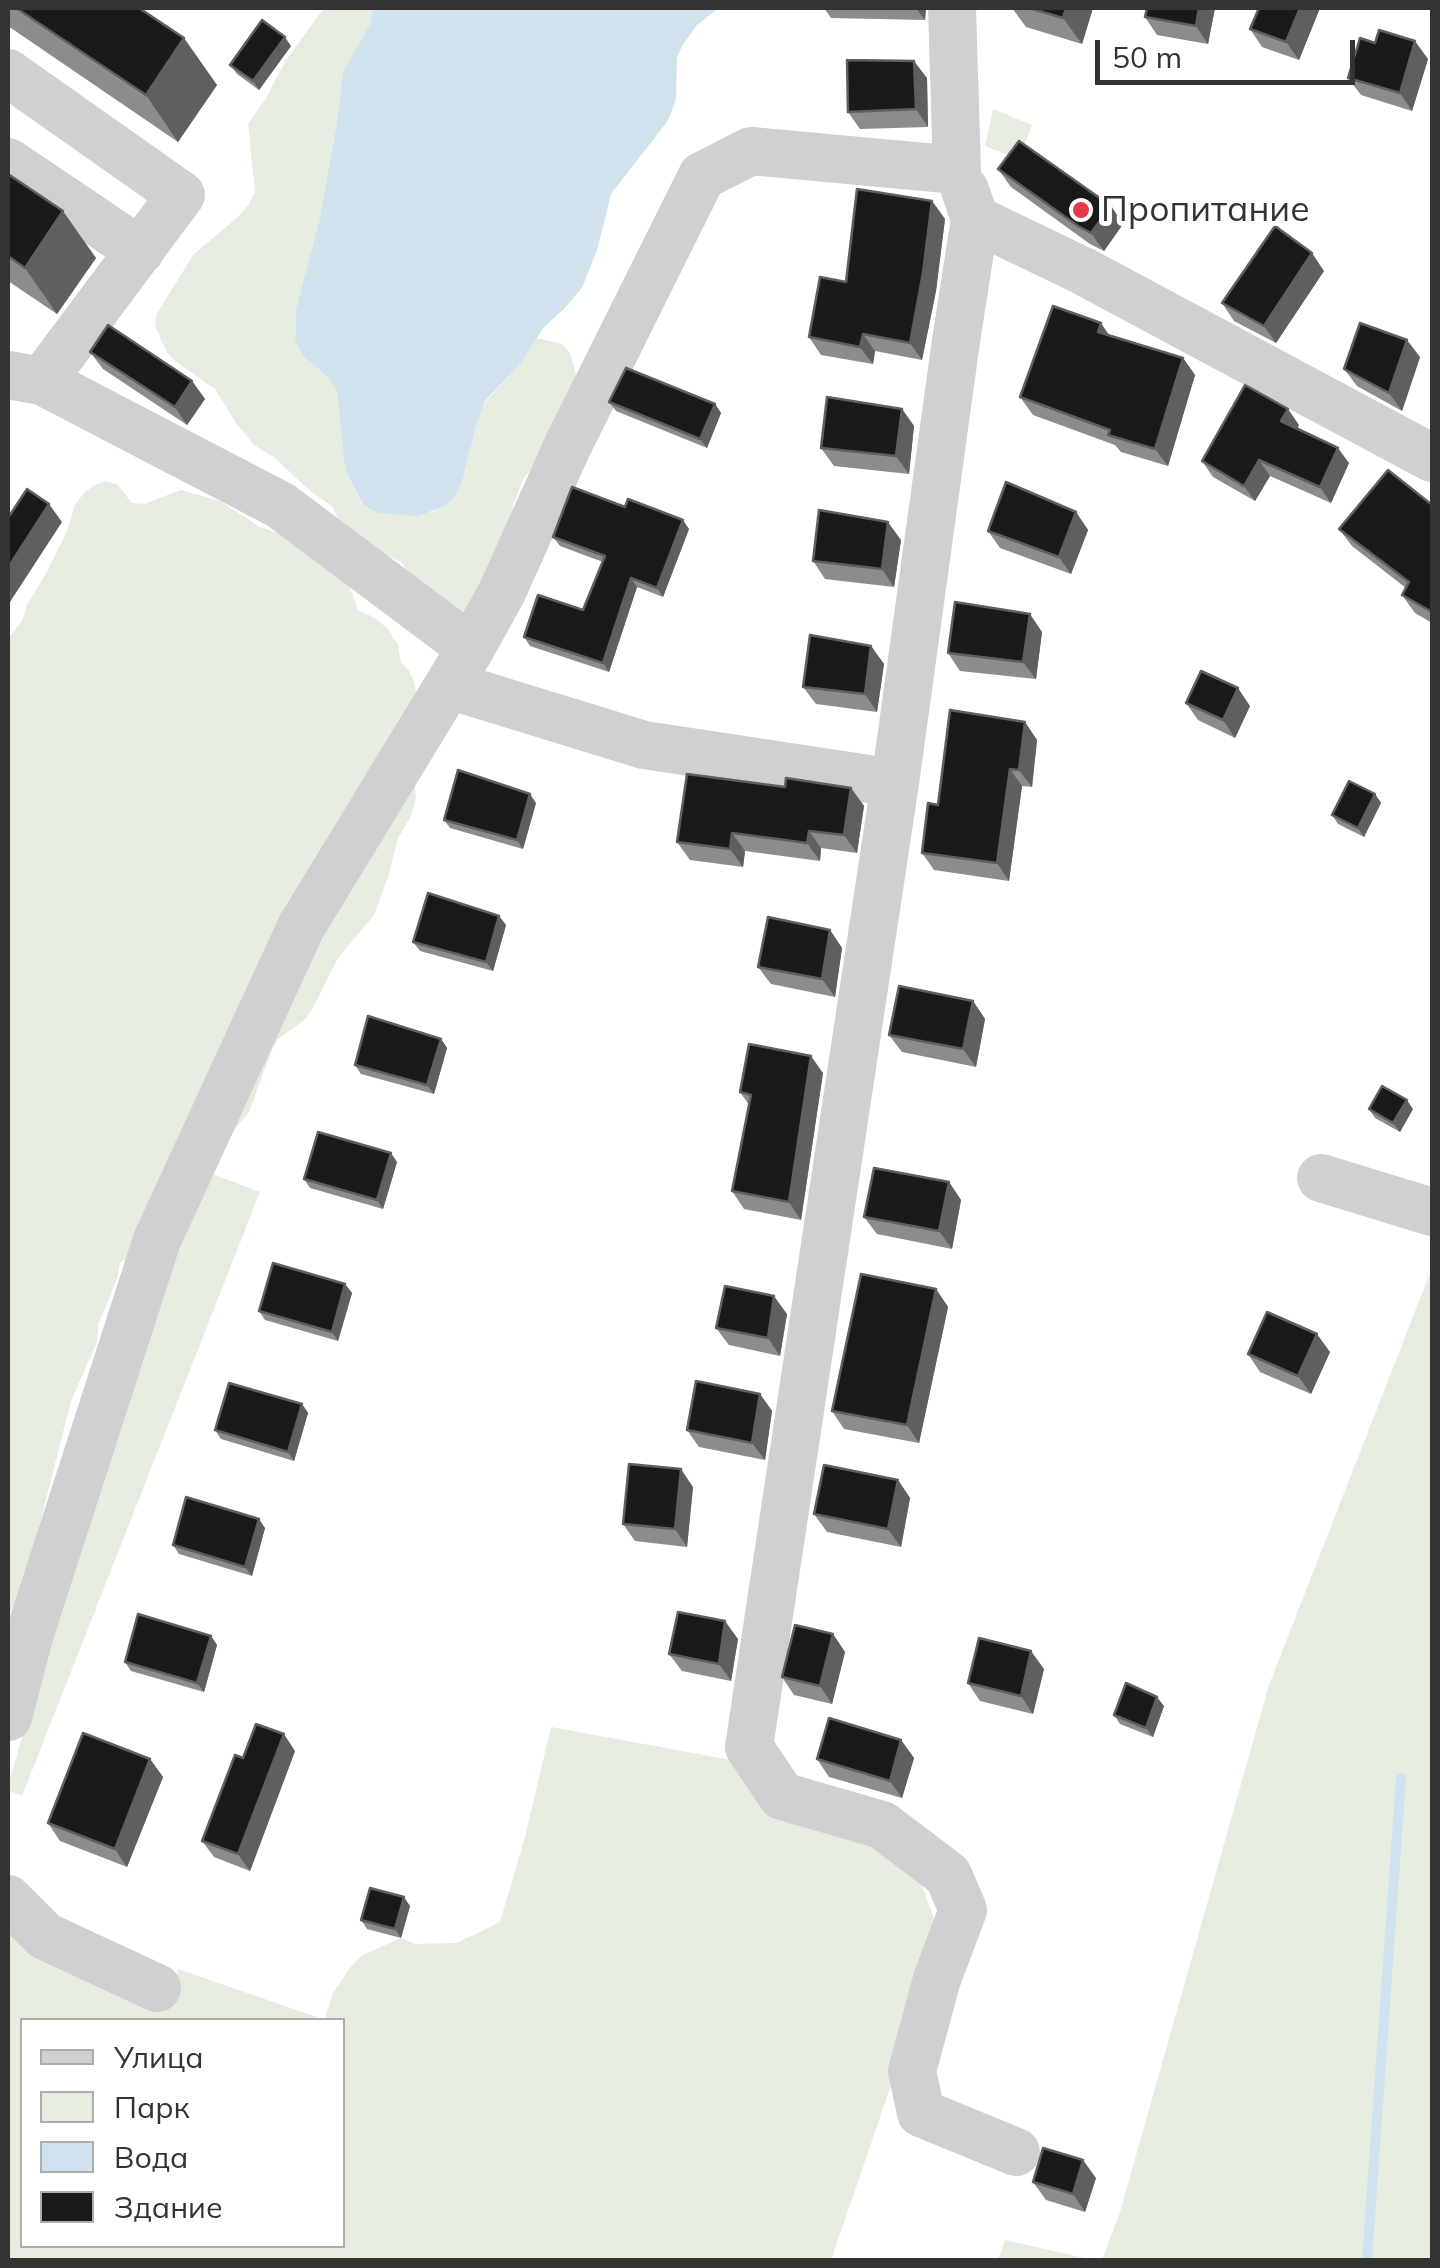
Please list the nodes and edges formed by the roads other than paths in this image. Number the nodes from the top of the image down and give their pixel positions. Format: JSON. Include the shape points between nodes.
{"nodes":[{"id":1,"x":952,"y":8,"type":"edge"},
{"id":2,"x":8,"y":74,"type":"edge"},
{"id":3,"x":8,"y":162,"type":"edge"},
{"id":4,"x":958,"y":170,"type":"junction"},
{"id":5,"x":975,"y":219,"type":"junction"},
{"id":6,"x":140,"y":251,"type":"junction"},
{"id":7,"x":25,"y":378,"type":"edge"},
{"id":8,"x":1432,"y":458,"type":"edge"},
{"id":9,"x":460,"y":666,"type":"junction"},
{"id":10,"x":894,"y":783,"type":"junction"},
{"id":11,"x":1321,"y":1178,"type":"dead end"},
{"id":12,"x":1432,"y":1212,"type":"edge"},
{"id":13,"x":8,"y":1717,"type":"edge"},
{"id":14,"x":8,"y":1899,"type":"edge"},
{"id":15,"x":158,"y":1988,"type":"dead end"},
{"id":16,"x":1016,"y":2152,"type":"dead end"}],
"edges":[{"from":1,"to":4,"type":"street"},
{"from":2,"to":6,"type":"street","via":[[181,195]]},
{"from":3,"to":6,"type":"street"},
{"from":4,"to":5,"type":"street"},
{"from":4,"to":9,"type":"street","via":[[750,150],[702,176]]},
{"from":5,"to":8,"type":"street"},
{"from":5,"to":10,"type":"street"},
{"from":6,"to":7,"type":"street"},
{"from":7,"to":9,"type":"street","via":[[280,505]]},
{"from":9,"to":10,"type":"street","via":[[644,745]]},
{"from":9,"to":13,"type":"street","via":[[301,927],[158,1240]]},
{"from":10,"to":16,"type":"street","via":[[749,1747],[782,1796],[882,1825],[948,1874],[962,1910],[912,2071],[921,2113]]},
{"from":11,"to":12,"type":"street"},
{"from":14,"to":15,"type":"street","via":[[45,1936]]}]}
